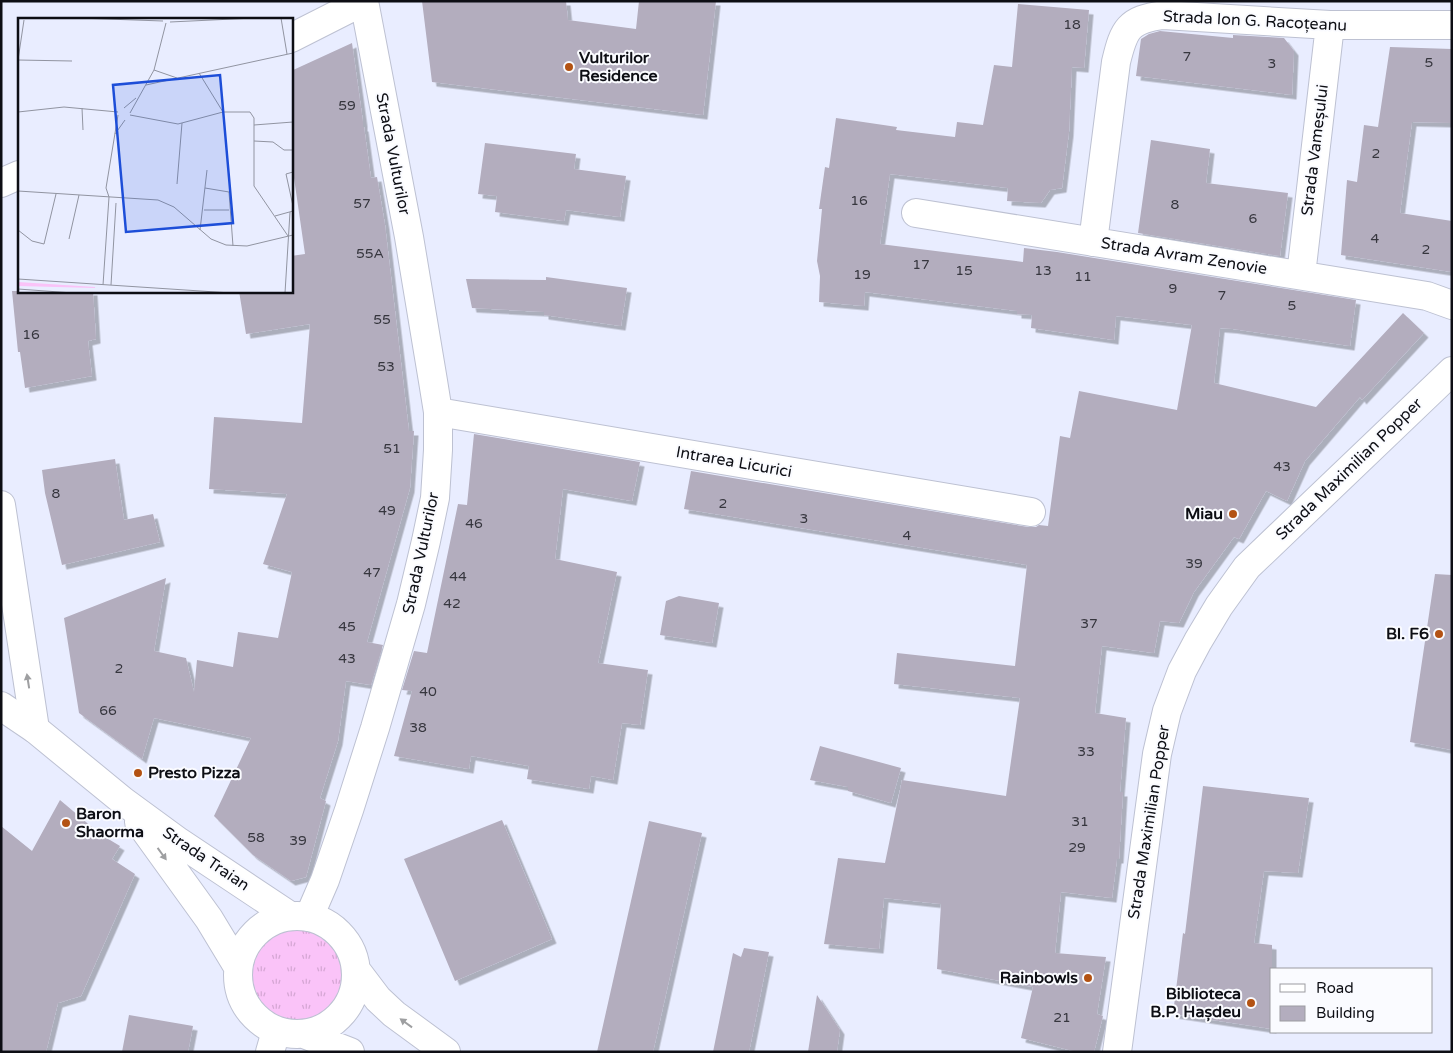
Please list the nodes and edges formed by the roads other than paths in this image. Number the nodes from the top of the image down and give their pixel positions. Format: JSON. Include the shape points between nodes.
{"nodes":[{"id":1,"x":364,"y":1,"type":"edge"},
{"id":2,"x":1330,"y":25,"type":"junction"},
{"id":3,"x":1452,"y":25,"type":"edge"},
{"id":4,"x":292,"y":37,"type":"edge"},
{"id":5,"x":18,"y":174,"type":"edge"},
{"id":6,"x":1,"y":183,"type":"edge"},
{"id":7,"x":916,"y":213,"type":"dead end"},
{"id":8,"x":1093,"y":242,"type":"junction"},
{"id":9,"x":1301,"y":275,"type":"junction"},
{"id":10,"x":1452,"y":305,"type":"edge"},
{"id":11,"x":1452,"y":371,"type":"edge"},
{"id":12,"x":438,"y":412,"type":"junction"},
{"id":13,"x":1,"y":505,"type":"edge"},
{"id":14,"x":1031,"y":512,"type":"dead end"},
{"id":15,"x":1,"y":706,"type":"edge"},
{"id":16,"x":35,"y":730,"type":"junction"},
{"id":17,"x":123,"y":801,"type":"junction"},
{"id":18,"x":300,"y":916,"type":"junction"},
{"id":19,"x":238,"y":967,"type":"junction"},
{"id":20,"x":356,"y":970,"type":"junction"},
{"id":21,"x":304,"y":1034,"type":"junction"},
{"id":22,"x":273,"y":1041,"type":"edge"},
{"id":23,"x":350,"y":1052,"type":"edge"},
{"id":24,"x":446,"y":1052,"type":"edge"},
{"id":25,"x":1117,"y":1052,"type":"edge"}],
"edges":[{"from":1,"to":4,"type":"street"},
{"from":1,"to":12,"type":"street","name":"Strada Vulturilor"},
{"from":2,"to":3,"type":"street","name":"Strada Ion G. Racoțeanu"},
{"from":2,"to":8,"type":"street","name":"Strada Ion G. Racoțeanu","via":[[1163,14],[1146,17],[1133,24],[1121,41],[1116,62]]},
{"from":2,"to":9,"type":"street","name":"Strada Vameșului"},
{"from":5,"to":6,"type":"street"},
{"from":7,"to":8,"type":"street","name":"Strada Avram Zenovie"},
{"from":8,"to":9,"type":"street","name":"Strada Avram Zenovie"},
{"from":9,"to":10,"type":"street","name":"Strada Avram Zenovie","via":[[1426,296]]},
{"from":11,"to":25,"type":"street","name":"Strada Maximilian Popper","via":[[1247,567],[1219,606],[1182,670],[1157,754]]},
{"from":12,"to":14,"type":"street","name":"Intrarea Licurici"},
{"from":12,"to":18,"type":"street","name":"Strada Vulturilor","via":[[435,498],[411,604],[375,728],[325,880]]},
{"from":16,"to":13,"type":"street","one_way":true},
{"from":15,"to":16,"type":"street","name":"Strada Traian"},
{"from":16,"to":17,"type":"street","name":"Strada Traian"},
{"from":17,"to":18,"type":"street","name":"Strada Traian","via":[[179,842]]},
{"from":17,"to":19,"type":"street","name":"Strada Traian","one_way":true,"via":[[209,919]]},
{"from":18,"to":19,"type":"street","via":[[271,921],[255,933],[244,948]]},
{"from":18,"to":20,"type":"street","via":[[327,923],[342,935],[352,952]]},
{"from":19,"to":22,"type":"street","via":[[238,987],[246,1006]]},
{"from":20,"to":21,"type":"street","via":[[355,989],[337,1020]]},
{"from":24,"to":20,"type":"street","one_way":true,"via":[[394,1014]]},
{"from":21,"to":22,"type":"street","via":[[290,1034]]},
{"from":21,"to":23,"type":"street"}]}
